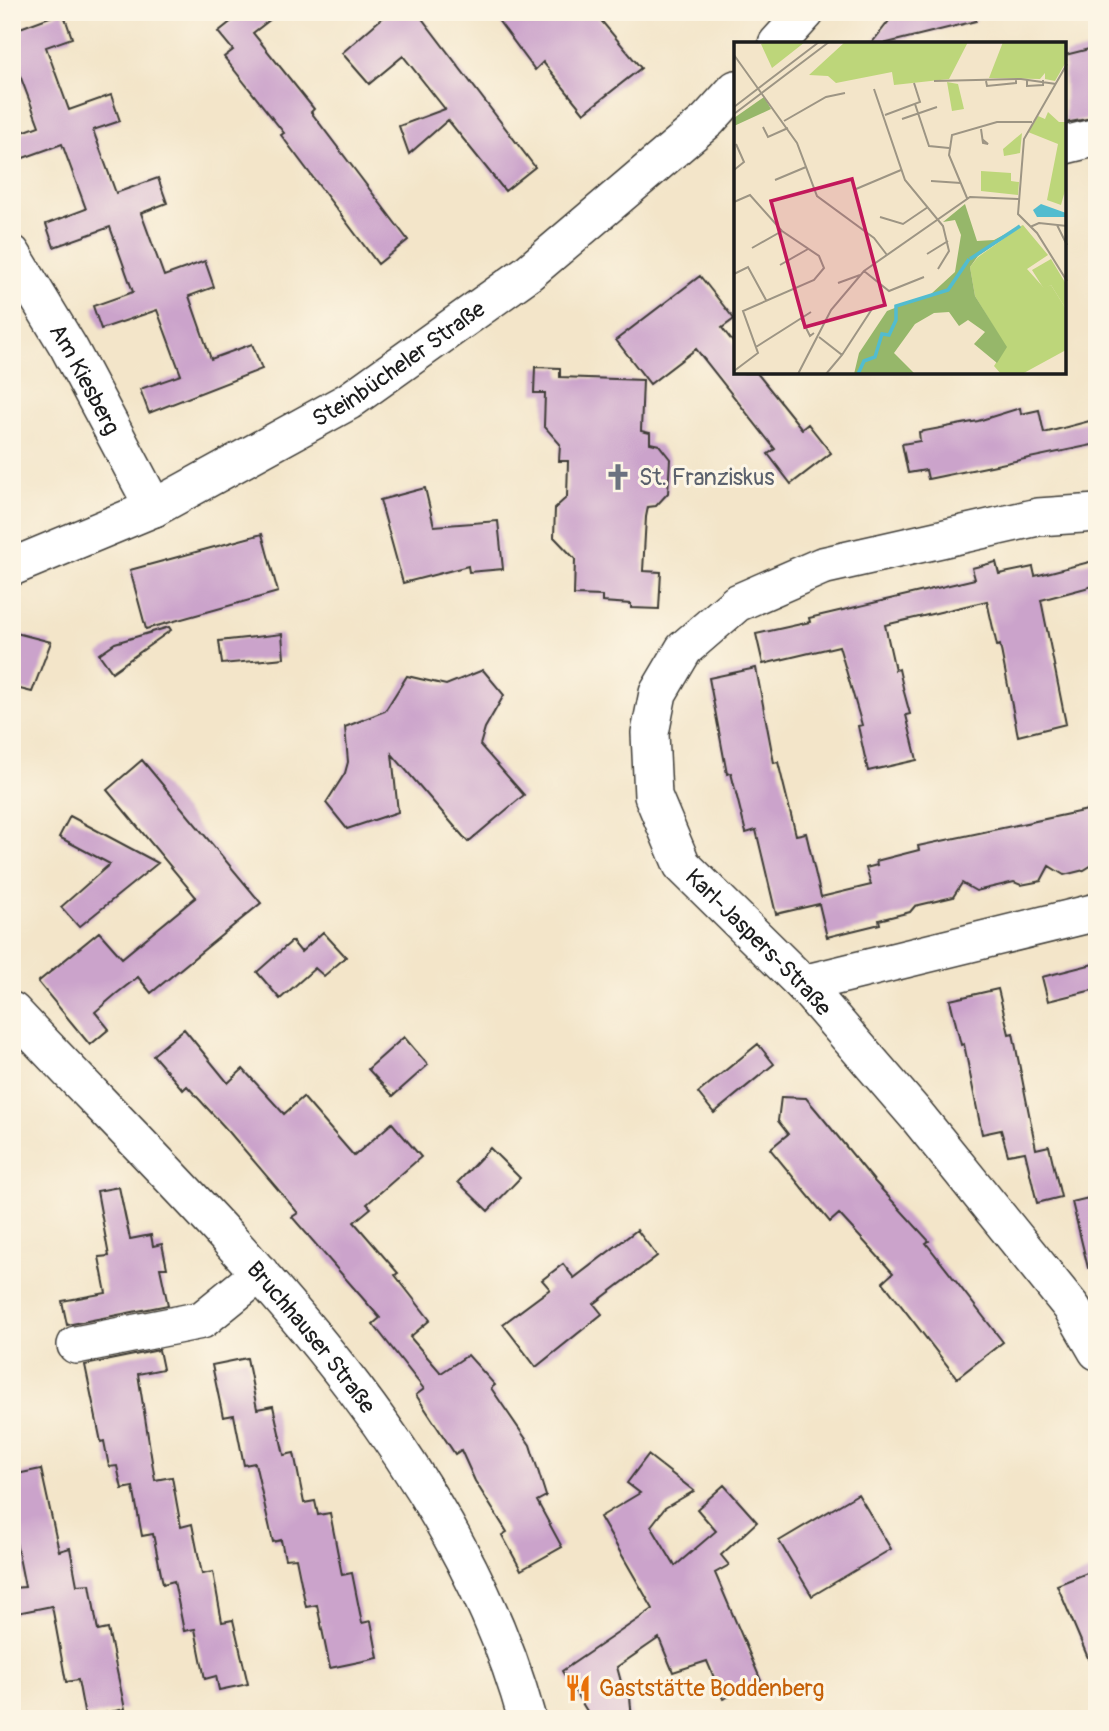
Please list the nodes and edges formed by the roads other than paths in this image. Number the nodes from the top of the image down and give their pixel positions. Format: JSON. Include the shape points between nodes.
{"nodes":[{"id":1,"x":806,"y":12,"type":"edge"},
{"id":2,"x":779,"y":42,"type":"edge"},
{"id":3,"x":734,"y":91,"type":"edge"},
{"id":4,"x":1097,"y":137,"type":"edge"},
{"id":5,"x":1067,"y":144,"type":"edge"},
{"id":6,"x":12,"y":254,"type":"edge"},
{"id":7,"x":154,"y":508,"type":"junction"},
{"id":8,"x":1097,"y":513,"type":"edge"},
{"id":9,"x":12,"y":567,"type":"edge"},
{"id":10,"x":1097,"y":912,"type":"edge"},
{"id":11,"x":803,"y":984,"type":"junction"},
{"id":12,"x":12,"y":1011,"type":"edge"},
{"id":13,"x":260,"y":1273,"type":"junction"},
{"id":14,"x":1085,"y":1305,"type":"edge"},
{"id":15,"x":76,"y":1345,"type":"dead end"},
{"id":16,"x":1097,"y":1351,"type":"edge"},
{"id":17,"x":527,"y":1719,"type":"edge"}],
"edges":[{"from":1,"to":2,"type":"street"},
{"from":3,"to":7,"type":"street","name":"Steinbücheler Straße","via":[[708,120],[528,273],[349,401]]},
{"from":4,"to":5,"type":"street"},
{"from":6,"to":7,"type":"street","name":"Am Kiesberg","via":[[69,348]]},
{"from":7,"to":9,"type":"street","name":"Steinbücheler Straße"},
{"from":8,"to":11,"type":"street","name":"Karl-Jaspers-Straße","via":[[1038,517],[822,566],[737,603],[684,649],[658,693],[650,733],[653,796],[682,865]]},
{"from":10,"to":11,"type":"street"},
{"from":11,"to":14,"type":"street","name":"Karl-Jaspers-Straße"},
{"from":12,"to":13,"type":"street","name":"Bruchhauser Straße"},
{"from":13,"to":15,"type":"street","via":[[202,1320]]},
{"from":13,"to":17,"type":"street","name":"Bruchhauser Straße","via":[[371,1406],[443,1520],[498,1633]]},
{"from":14,"to":16,"type":"street","name":"Karl-Jaspers-Straße"}]}
